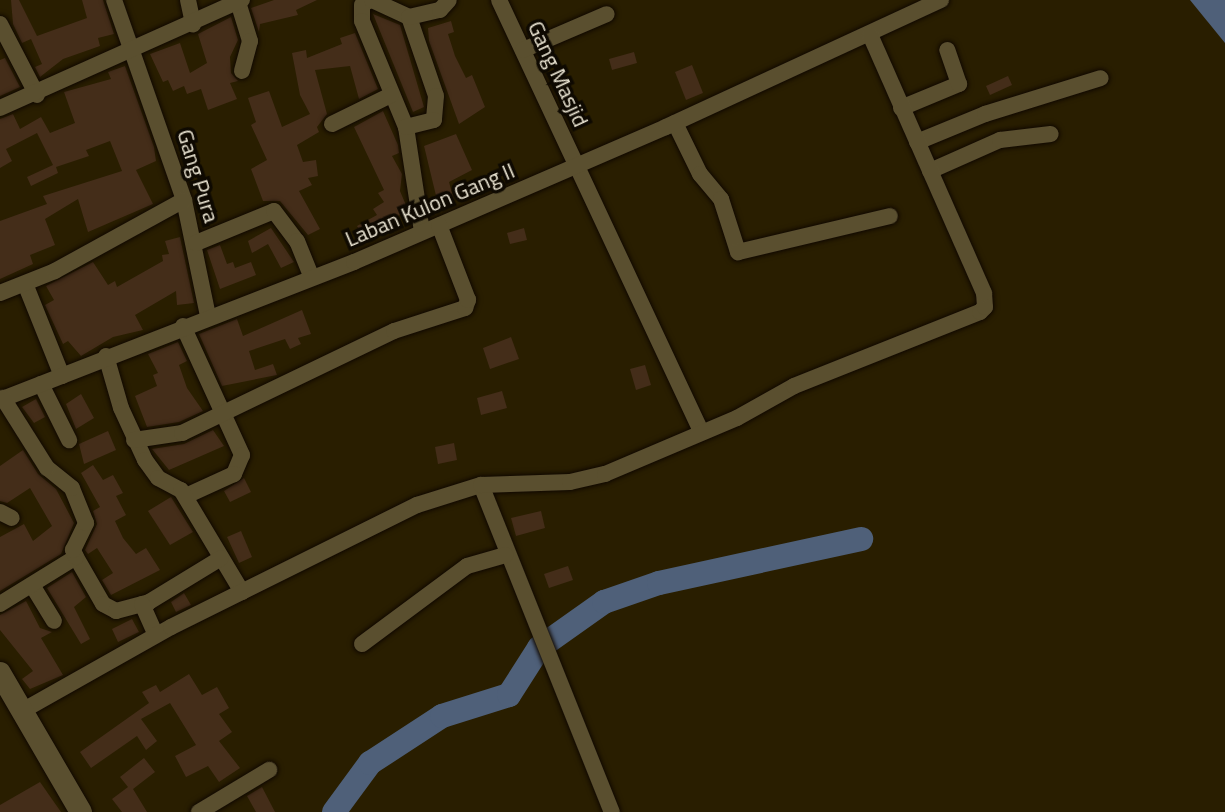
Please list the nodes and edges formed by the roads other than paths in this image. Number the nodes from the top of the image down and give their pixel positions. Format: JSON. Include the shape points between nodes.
{"nodes":[{"id":1,"x":114,"y":0,"type":"edge"},
{"id":2,"x":188,"y":0,"type":"edge"},
{"id":3,"x":371,"y":0,"type":"edge"},
{"id":4,"x":449,"y":0,"type":"edge"},
{"id":5,"x":240,"y":1,"type":"edge"},
{"id":6,"x":504,"y":2,"type":"edge"},
{"id":7,"x":932,"y":2,"type":"edge"},
{"id":8,"x":607,"y":14,"type":"dead end"},
{"id":9,"x":409,"y":17,"type":"junction"},
{"id":10,"x":0,"y":24,"type":"edge"},
{"id":11,"x":193,"y":24,"type":"junction"},
{"id":12,"x":870,"y":35,"type":"junction"},
{"id":13,"x":523,"y":50,"type":"junction"},
{"id":14,"x":947,"y":50,"type":"dead end"},
{"id":15,"x":135,"y":51,"type":"junction"},
{"id":16,"x":242,"y":71,"type":"dead end"},
{"id":17,"x":1101,"y":78,"type":"dead end"},
{"id":18,"x":37,"y":95,"type":"junction"},
{"id":19,"x":391,"y":95,"type":"junction"},
{"id":20,"x":0,"y":108,"type":"edge"},
{"id":21,"x":901,"y":108,"type":"junction"},
{"id":22,"x":675,"y":123,"type":"junction"},
{"id":23,"x":332,"y":124,"type":"dead end"},
{"id":24,"x":406,"y":127,"type":"junction"},
{"id":25,"x":1051,"y":134,"type":"dead end"},
{"id":26,"x":917,"y":142,"type":"junction"},
{"id":27,"x":578,"y":166,"type":"junction"},
{"id":28,"x":930,"y":171,"type":"junction"},
{"id":29,"x":184,"y":200,"type":"junction"},
{"id":30,"x":890,"y":216,"type":"dead end"},
{"id":31,"x":439,"y":225,"type":"junction"},
{"id":32,"x":422,"y":231,"type":"junction"},
{"id":33,"x":196,"y":243,"type":"junction"},
{"id":34,"x":311,"y":275,"type":"junction"},
{"id":35,"x":26,"y":286,"type":"junction"},
{"id":36,"x":0,"y":293,"type":"edge"},
{"id":37,"x":208,"y":316,"type":"junction"},
{"id":38,"x":183,"y":326,"type":"junction"},
{"id":39,"x":106,"y":356,"type":"junction"},
{"id":40,"x":62,"y":376,"type":"junction"},
{"id":41,"x":41,"y":384,"type":"junction"},
{"id":42,"x":2,"y":399,"type":"edge"},
{"id":43,"x":222,"y":414,"type":"junction"},
{"id":44,"x":701,"y":432,"type":"junction"},
{"id":45,"x":69,"y":440,"type":"dead end"},
{"id":46,"x":134,"y":440,"type":"junction"},
{"id":47,"x":481,"y":485,"type":"junction"},
{"id":48,"x":186,"y":496,"type":"junction"},
{"id":49,"x":505,"y":555,"type":"junction"},
{"id":50,"x":76,"y":557,"type":"junction"},
{"id":51,"x":221,"y":558,"type":"junction"},
{"id":52,"x":32,"y":585,"type":"junction"},
{"id":53,"x":242,"y":592,"type":"junction"},
{"id":54,"x":0,"y":604,"type":"edge"},
{"id":55,"x":142,"y":604,"type":"junction"},
{"id":56,"x":54,"y":621,"type":"dead end"},
{"id":57,"x":156,"y":635,"type":"junction"},
{"id":58,"x":362,"y":644,"type":"dead end"},
{"id":59,"x":1,"y":677,"type":"edge"},
{"id":60,"x":22,"y":711,"type":"junction"},
{"id":61,"x":269,"y":770,"type":"dead end"},
{"id":62,"x":81,"y":812,"type":"edge"},
{"id":63,"x":199,"y":812,"type":"edge"},
{"id":64,"x":612,"y":812,"type":"edge"}],
"edges":[{"from":1,"to":15,"type":"street","name":"Gang Pura"},
{"from":2,"to":11,"type":"street"},
{"from":3,"to":9,"type":"street"},
{"from":3,"to":19,"type":"street","via":[[362,5],[362,21]]},
{"from":4,"to":9,"type":"street","via":[[440,10]]},
{"from":5,"to":11,"type":"street"},
{"from":5,"to":16,"type":"street","via":[[250,41]]},
{"from":6,"to":13,"type":"street","name":"Gang Masjid"},
{"from":7,"to":12,"type":"street","name":"Laban Kulon Gang II"},
{"from":8,"to":13,"type":"street"},
{"from":9,"to":24,"type":"street","via":[[436,96],[437,114],[434,120]]},
{"from":10,"to":18,"type":"street"},
{"from":11,"to":15,"type":"street"},
{"from":12,"to":21,"type":"street"},
{"from":12,"to":22,"type":"street","name":"Laban Kulon Gang II"},
{"from":13,"to":27,"type":"street","name":"Gang Masjid"},
{"from":14,"to":21,"type":"street","via":[[959,84]]},
{"from":15,"to":18,"type":"street"},
{"from":15,"to":29,"type":"street","name":"Gang Pura"},
{"from":17,"to":26,"type":"street","via":[[985,114]]},
{"from":18,"to":20,"type":"street"},
{"from":19,"to":23,"type":"street"},
{"from":19,"to":24,"type":"street"},
{"from":21,"to":26,"type":"street"},
{"from":22,"to":27,"type":"street","name":"Laban Kulon Gang II"},
{"from":22,"to":30,"type":"street","via":[[700,174],[721,199],[738,252]]},
{"from":24,"to":32,"type":"street"},
{"from":25,"to":28,"type":"street","via":[[1000,140]]},
{"from":26,"to":28,"type":"street"},
{"from":27,"to":31,"type":"street","name":"Laban Kulon Gang II"},
{"from":27,"to":44,"type":"street","name":"Gang Masjid"},
{"from":28,"to":44,"type":"street","via":[[984,293],[985,307],[794,386]]},
{"from":29,"to":33,"type":"street","name":"Gang Pura"},
{"from":29,"to":35,"type":"street"},
{"from":31,"to":32,"type":"street","name":"Laban Kulon Gang II"},
{"from":31,"to":43,"type":"street","via":[[468,300],[465,308],[394,331]]},
{"from":32,"to":34,"type":"street","name":"Laban Kulon Gang II"},
{"from":33,"to":34,"type":"street","via":[[271,210],[297,241]]},
{"from":33,"to":37,"type":"street","name":"Gang Pura"},
{"from":34,"to":37,"type":"street","name":"Laban Kulon Gang II"},
{"from":35,"to":36,"type":"street"},
{"from":35,"to":40,"type":"street"},
{"from":37,"to":38,"type":"street","name":"Laban Kulon Gang II"},
{"from":38,"to":39,"type":"street","name":"Laban Kulon Gang II"},
{"from":38,"to":43,"type":"street"},
{"from":39,"to":40,"type":"street","name":"Laban Kulon Gang II"},
{"from":39,"to":46,"type":"street"},
{"from":40,"to":41,"type":"street","name":"Laban Kulon Gang II"},
{"from":41,"to":42,"type":"street","name":"Laban Kulon Gang II"},
{"from":41,"to":45,"type":"street"},
{"from":42,"to":50,"type":"street","via":[[47,468],[75,493],[86,523],[73,550]]},
{"from":43,"to":46,"type":"street","via":[[182,433]]},
{"from":43,"to":48,"type":"street","via":[[242,455],[240,469]]},
{"from":44,"to":47,"type":"street","via":[[605,474],[570,482]]},
{"from":46,"to":48,"type":"street","via":[[151,472]]},
{"from":47,"to":49,"type":"street"},
{"from":47,"to":53,"type":"street","via":[[417,505]]},
{"from":48,"to":51,"type":"street"},
{"from":49,"to":58,"type":"street","via":[[467,566]]},
{"from":49,"to":64,"type":"street"},
{"from":50,"to":52,"type":"street"},
{"from":50,"to":55,"type":"street","via":[[108,610]]},
{"from":51,"to":53,"type":"street"},
{"from":51,"to":55,"type":"street"},
{"from":52,"to":54,"type":"street"},
{"from":52,"to":56,"type":"street"},
{"from":53,"to":57,"type":"street"},
{"from":55,"to":57,"type":"street"},
{"from":57,"to":60,"type":"street"},
{"from":59,"to":60,"type":"main road"},
{"from":60,"to":62,"type":"main road"},
{"from":61,"to":63,"type":"street"}]}
